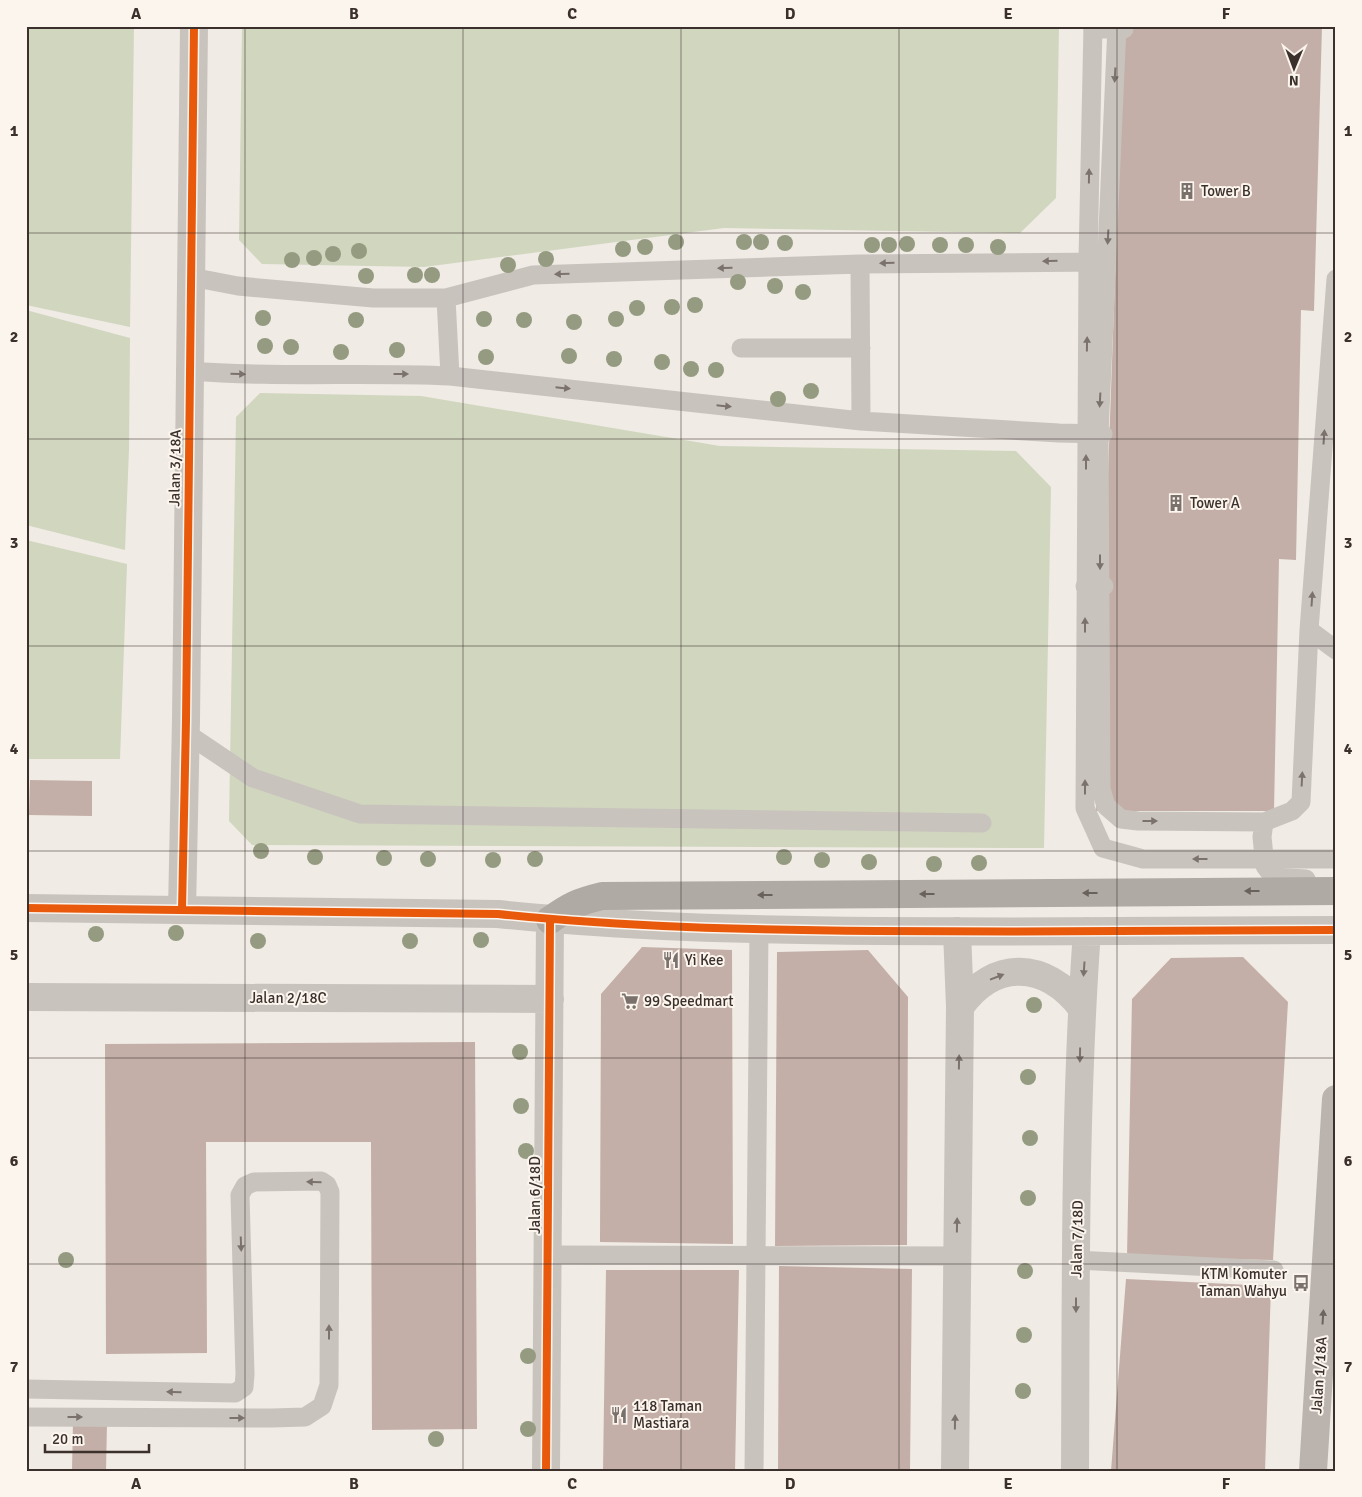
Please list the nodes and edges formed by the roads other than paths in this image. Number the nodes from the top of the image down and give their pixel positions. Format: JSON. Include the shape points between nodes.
{"nodes":[{"id":1,"x":194,"y":26,"type":"edge"},
{"id":2,"x":1093,"y":28,"type":"edge"},
{"id":3,"x":1120,"y":28,"type":"edge"},
{"id":4,"x":1111,"y":262,"type":"junction"},
{"id":5,"x":860,"y":264,"type":"junction"},
{"id":6,"x":191,"y":277,"type":"junction"},
{"id":7,"x":1336,"y":279,"type":"edge"},
{"id":8,"x":446,"y":298,"type":"junction"},
{"id":9,"x":741,"y":348,"type":"dead end"},
{"id":10,"x":861,"y":348,"type":"junction"},
{"id":11,"x":190,"y":371,"type":"junction"},
{"id":12,"x":450,"y":376,"type":"junction"},
{"id":13,"x":861,"y":421,"type":"junction"},
{"id":14,"x":1104,"y":434,"type":"junction"},
{"id":15,"x":1085,"y":586,"type":"junction"},
{"id":16,"x":1104,"y":586,"type":"dead end"},
{"id":17,"x":1309,"y":630,"type":"junction"},
{"id":18,"x":1336,"y":650,"type":"edge"},
{"id":19,"x":186,"y":733,"type":"junction"},
{"id":20,"x":1264,"y":822,"type":"junction"},
{"id":21,"x":982,"y":823,"type":"dead end"},
{"id":22,"x":1336,"y":859,"type":"edge"},
{"id":23,"x":1336,"y":880,"type":"edge"},
{"id":24,"x":1336,"y":891,"type":"edge"},
{"id":25,"x":26,"y":908,"type":"edge"},
{"id":26,"x":182,"y":910,"type":"junction"},
{"id":27,"x":550,"y":920,"type":"junction"},
{"id":28,"x":759,"y":930,"type":"junction"},
{"id":29,"x":1336,"y":930,"type":"edge"},
{"id":30,"x":957,"y":931,"type":"junction"},
{"id":31,"x":1087,"y":931,"type":"junction"},
{"id":32,"x":26,"y":997,"type":"edge"},
{"id":33,"x":550,"y":999,"type":"junction"},
{"id":34,"x":960,"y":1007,"type":"junction"},
{"id":35,"x":1081,"y":1007,"type":"junction"},
{"id":36,"x":1336,"y":1099,"type":"edge"},
{"id":37,"x":548,"y":1255,"type":"junction"},
{"id":38,"x":957,"y":1256,"type":"junction"},
{"id":39,"x":756,"y":1257,"type":"junction"},
{"id":40,"x":1076,"y":1260,"type":"junction"},
{"id":41,"x":1274,"y":1270,"type":"dead end"},
{"id":42,"x":26,"y":1389,"type":"edge"},
{"id":43,"x":26,"y":1417,"type":"edge"},
{"id":44,"x":546,"y":1471,"type":"edge"},
{"id":45,"x":754,"y":1471,"type":"edge"},
{"id":46,"x":955,"y":1471,"type":"edge"},
{"id":47,"x":1075,"y":1471,"type":"edge"},
{"id":48,"x":1313,"y":1471,"type":"edge"}],
"edges":[{"from":1,"to":6,"type":"street","name":"Jalan 3/18A"},
{"from":2,"to":3,"type":"lane","bridge":true},
{"from":15,"to":2,"type":"lane","one_way":true,"bridge":true},
{"from":3,"to":4,"type":"lane","one_way":true},
{"from":4,"to":5,"type":"lane","one_way":true},
{"from":4,"to":14,"type":"lane","one_way":true},
{"from":5,"to":8,"type":"lane","one_way":true,"via":[[533,275]]},
{"from":5,"to":10,"type":"lane"},
{"from":6,"to":8,"type":"lane","via":[[238,286],[373,298]]},
{"from":6,"to":11,"type":"street","name":"Jalan 3/18A"},
{"from":17,"to":7,"type":"lane","one_way":true},
{"from":8,"to":12,"type":"lane"},
{"from":9,"to":10,"type":"lane"},
{"from":10,"to":13,"type":"lane"},
{"from":11,"to":12,"type":"lane","one_way":true,"via":[[236,375]]},
{"from":11,"to":19,"type":"street","name":"Jalan 3/18A"},
{"from":12,"to":13,"type":"lane","one_way":true},
{"from":13,"to":14,"type":"lane"},
{"from":14,"to":20,"type":"lane","one_way":true,"via":[[1101,788],[1106,806],[1120,819],[1138,821]]},
{"from":15,"to":16,"type":"lane","bridge":true},
{"from":22,"to":15,"type":"lane","one_way":true,"bridge":true,"via":[[1144,859],[1103,848],[1085,808]]},
{"from":17,"to":18,"type":"lane"},
{"from":20,"to":17,"type":"lane","one_way":true,"via":[[1292,811],[1301,802]]},
{"from":19,"to":21,"type":"lane","via":[[253,778],[360,814]]},
{"from":19,"to":26,"type":"street","name":"Jalan 3/18A"},
{"from":20,"to":23,"type":"lane","via":[[1265,866],[1273,877]]},
{"from":24,"to":27,"type":"highway","one_way":true,"via":[[602,896],[574,904]]},
{"from":25,"to":26,"type":"street"},
{"from":26,"to":27,"type":"street","via":[[498,914]]},
{"from":27,"to":28,"type":"street"},
{"from":27,"to":33,"type":"street","name":"Jalan 6/18D"},
{"from":28,"to":30,"type":"street"},
{"from":28,"to":39,"type":"lane"},
{"from":29,"to":31,"type":"street"},
{"from":30,"to":31,"type":"street"},
{"from":30,"to":34,"type":"street"},
{"from":31,"to":35,"type":"street","name":"Jalan 7/18D","one_way":true},
{"from":32,"to":33,"type":"street","name":"Jalan 2/18C"},
{"from":33,"to":37,"type":"street","name":"Jalan 6/18D"},
{"from":34,"to":35,"type":"street","one_way":true,"via":[[969,994],[996,976],[1028,972],[1059,983]]},
{"from":38,"to":34,"type":"street","one_way":true},
{"from":35,"to":40,"type":"street","name":"Jalan 7/18D","one_way":true},
{"from":48,"to":36,"type":"street","name":"Jalan 1/18A","one_way":true},
{"from":37,"to":39,"type":"lane"},
{"from":37,"to":44,"type":"street","name":"Jalan 6/18D"},
{"from":38,"to":39,"type":"lane"},
{"from":46,"to":38,"type":"street","one_way":true},
{"from":39,"to":45,"type":"lane"},
{"from":40,"to":41,"type":"lane"},
{"from":40,"to":47,"type":"street","name":"Jalan 7/18D","one_way":true},
{"from":43,"to":42,"type":"lane","one_way":true,"via":[[272,1418],[305,1416],[322,1406],[329,1385],[330,1192],[327,1185],[321,1181],[254,1182],[245,1186],[240,1195],[245,1374],[244,1387],[235,1394]]}]}
